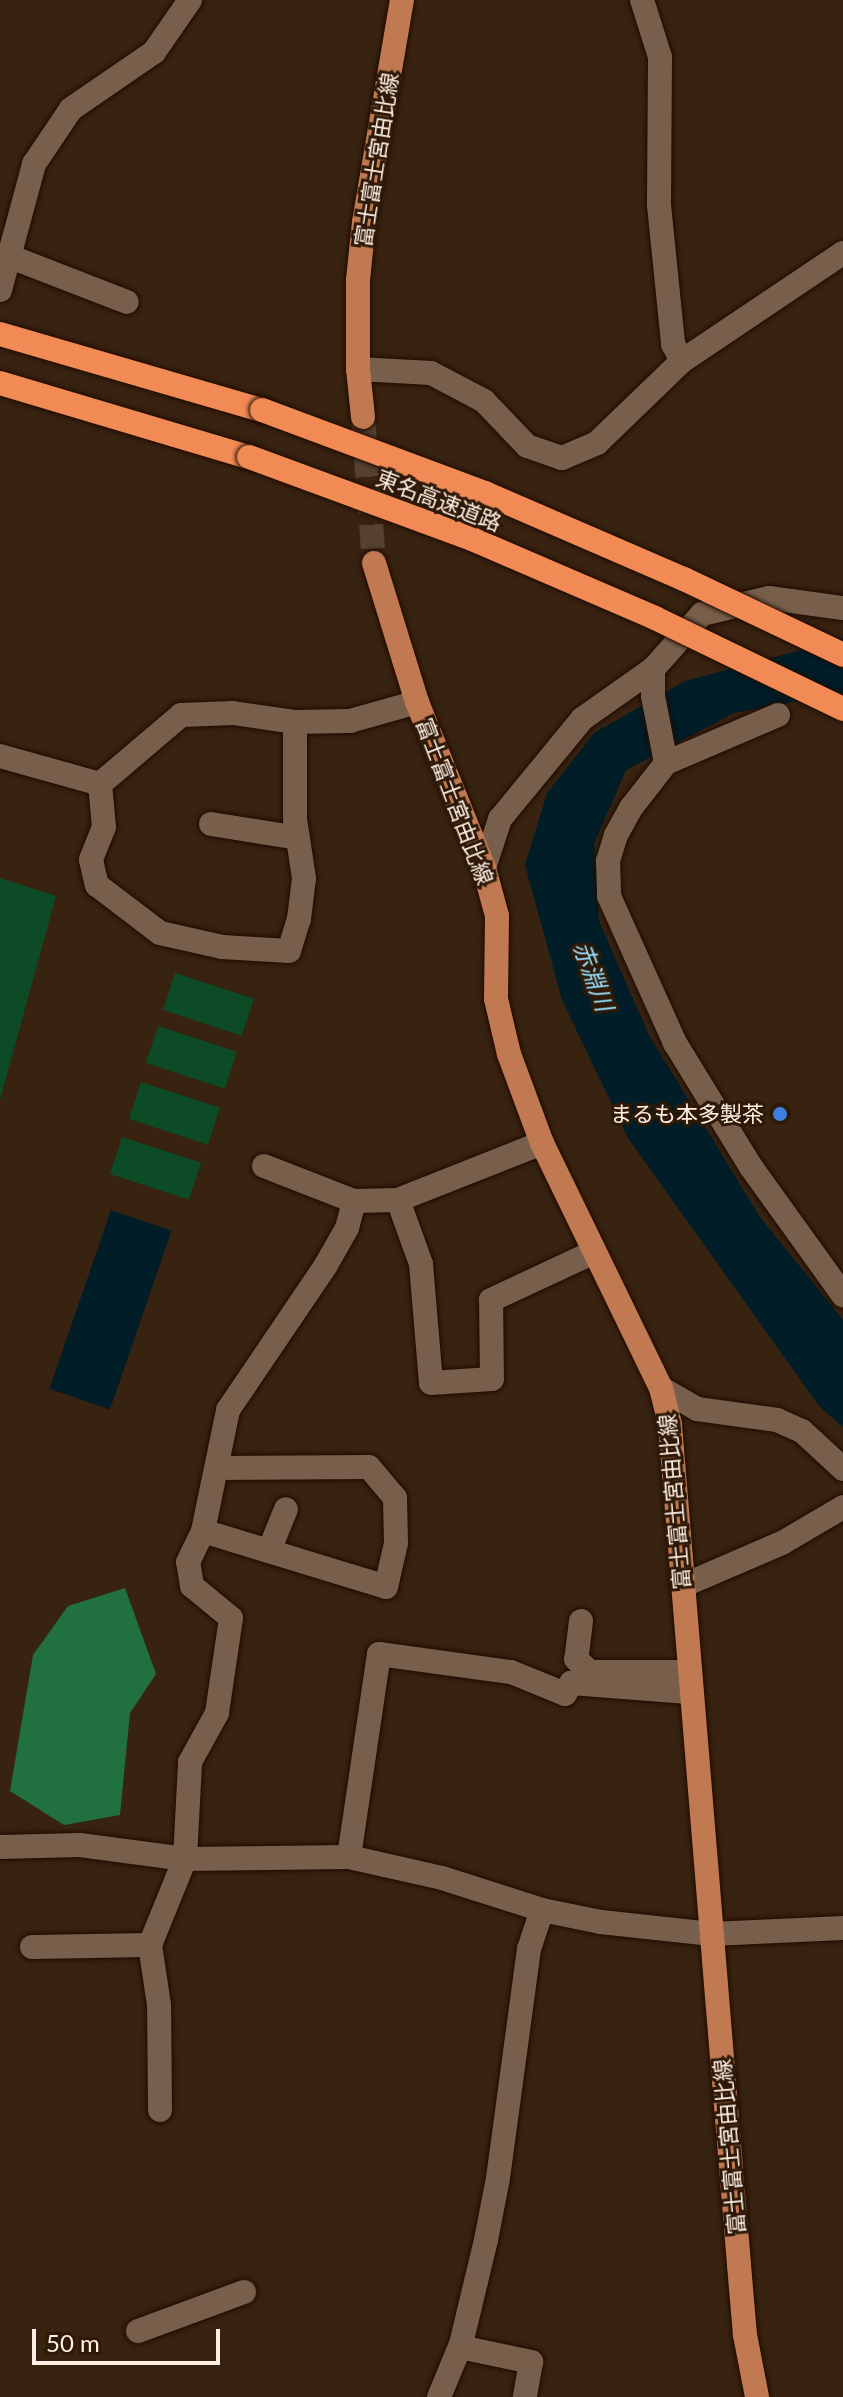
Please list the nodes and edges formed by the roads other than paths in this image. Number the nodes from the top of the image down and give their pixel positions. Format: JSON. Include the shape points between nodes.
{"nodes":[{"id":1,"x":190,"y":0,"type":"edge"},
{"id":2,"x":402,"y":0,"type":"edge"},
{"id":3,"x":642,"y":0,"type":"edge"},
{"id":4,"x":843,"y":253,"type":"edge"},
{"id":5,"x":5,"y":257,"type":"edge"},
{"id":6,"x":1,"y":286,"type":"edge"},
{"id":7,"x":127,"y":302,"type":"dead end"},
{"id":8,"x":0,"y":334,"type":"edge"},
{"id":9,"x":682,"y":361,"type":"junction"},
{"id":10,"x":358,"y":369,"type":"junction"},
{"id":11,"x":0,"y":383,"type":"edge"},
{"id":12,"x":363,"y":417,"type":"tunnel mouth"},
{"id":13,"x":374,"y":563,"type":"tunnel mouth"},
{"id":14,"x":843,"y":608,"type":"edge"},
{"id":15,"x":843,"y":655,"type":"edge"},
{"id":16,"x":653,"y":669,"type":"junction"},
{"id":17,"x":417,"y":702,"type":"junction"},
{"id":18,"x":843,"y":709,"type":"edge"},
{"id":19,"x":778,"y":715,"type":"dead end"},
{"id":20,"x":295,"y":722,"type":"junction"},
{"id":21,"x":0,"y":756,"type":"edge"},
{"id":22,"x":666,"y":763,"type":"junction"},
{"id":23,"x":100,"y":784,"type":"junction"},
{"id":24,"x":211,"y":824,"type":"dead end"},
{"id":25,"x":298,"y":838,"type":"junction"},
{"id":26,"x":484,"y":868,"type":"junction"},
{"id":27,"x":542,"y":1143,"type":"junction"},
{"id":28,"x":264,"y":1166,"type":"dead end"},
{"id":29,"x":398,"y":1200,"type":"junction"},
{"id":30,"x":354,"y":1201,"type":"junction"},
{"id":31,"x":594,"y":1252,"type":"junction"},
{"id":32,"x":843,"y":1295,"type":"edge"},
{"id":33,"x":661,"y":1388,"type":"junction"},
{"id":34,"x":217,"y":1468,"type":"junction"},
{"id":35,"x":843,"y":1469,"type":"edge"},
{"id":36,"x":843,"y":1507,"type":"edge"},
{"id":37,"x":286,"y":1509,"type":"dead end"},
{"id":38,"x":203,"y":1531,"type":"junction"},
{"id":39,"x":269,"y":1551,"type":"junction"},
{"id":40,"x":682,"y":1586,"type":"junction"},
{"id":41,"x":581,"y":1621,"type":"dead end"},
{"id":42,"x":689,"y":1682,"type":"junction"},
{"id":43,"x":0,"y":1847,"type":"edge"},
{"id":44,"x":349,"y":1857,"type":"junction"},
{"id":45,"x":185,"y":1859,"type":"junction"},
{"id":46,"x":542,"y":1910,"type":"junction"},
{"id":47,"x":843,"y":1928,"type":"edge"},
{"id":48,"x":711,"y":1934,"type":"junction"},
{"id":49,"x":150,"y":1945,"type":"junction"},
{"id":50,"x":32,"y":1947,"type":"dead end"},
{"id":51,"x":160,"y":2110,"type":"dead end"},
{"id":52,"x":244,"y":2292,"type":"dead end"},
{"id":53,"x":138,"y":2331,"type":"dead end"},
{"id":54,"x":460,"y":2347,"type":"junction"},
{"id":55,"x":439,"y":2397,"type":"edge"},
{"id":56,"x":525,"y":2397,"type":"edge"},
{"id":57,"x":757,"y":2397,"type":"edge"}],
"edges":[{"from":1,"to":5,"type":"street","via":[[154,52],[71,109],[34,164]]},
{"from":2,"to":10,"type":"main road","name":"富士富士宮由比線","via":[[364,222]]},
{"from":3,"to":9,"type":"street","via":[[660,57],[659,205],[673,344]]},
{"from":4,"to":9,"type":"street"},
{"from":5,"to":6,"type":"street"},
{"from":5,"to":7,"type":"street"},
{"from":8,"to":15,"type":"highway","name":"東名高速道路","bridge":true,"via":[[262,410],[485,493]]},
{"from":9,"to":10,"type":"street","via":[[597,443],[562,458],[527,446],[484,401],[431,373]]},
{"from":10,"to":12,"type":"main road","name":"富士富士宮由比線"},
{"from":11,"to":18,"type":"highway","name":"東名高速道路","bridge":true,"via":[[249,457],[472,539],[655,618]]},
{"from":13,"to":17,"type":"main road","name":"富士富士宮由比線"},
{"from":14,"to":16,"type":"street","via":[[769,598],[702,614]]},
{"from":16,"to":22,"type":"street"},
{"from":16,"to":26,"type":"street","via":[[582,719],[500,819]]},
{"from":17,"to":20,"type":"street","via":[[350,721]]},
{"from":17,"to":26,"type":"main road","name":"富士富士宮由比線"},
{"from":19,"to":22,"type":"street"},
{"from":20,"to":23,"type":"street","via":[[233,713],[181,715]]},
{"from":20,"to":25,"type":"street"},
{"from":21,"to":23,"type":"street"},
{"from":22,"to":32,"type":"street","via":[[616,835],[608,861],[609,896],[675,1043],[751,1167]]},
{"from":23,"to":25,"type":"street","via":[[104,827],[91,860],[97,885],[160,933],[222,947],[289,951],[304,878]]},
{"from":24,"to":25,"type":"street"},
{"from":26,"to":27,"type":"main road","name":"富士富士宮由比線","via":[[497,916],[496,999],[509,1054]]},
{"from":27,"to":29,"type":"street"},
{"from":27,"to":31,"type":"main road","name":"富士富士宮由比線"},
{"from":28,"to":30,"type":"street"},
{"from":29,"to":30,"type":"street"},
{"from":29,"to":31,"type":"street","via":[[421,1264],[431,1383],[492,1379],[491,1300]]},
{"from":30,"to":34,"type":"street","via":[[347,1228],[326,1265],[228,1410]]},
{"from":31,"to":33,"type":"main road","name":"富士富士宮由比線"},
{"from":33,"to":35,"type":"street","via":[[697,1409],[777,1420],[802,1431]]},
{"from":33,"to":40,"type":"main road","name":"富士富士宮由比線","via":[[670,1425]]},
{"from":34,"to":38,"type":"street"},
{"from":34,"to":39,"type":"street","via":[[369,1467],[395,1498],[396,1543],[386,1587]]},
{"from":36,"to":40,"type":"street","via":[[782,1543]]},
{"from":37,"to":39,"type":"street"},
{"from":38,"to":39,"type":"street"},
{"from":38,"to":45,"type":"street","via":[[188,1562],[192,1586],[231,1618],[217,1713],[190,1762]]},
{"from":40,"to":42,"type":"main road","name":"富士富士宮由比線"},
{"from":41,"to":42,"type":"street","via":[[576,1659],[590,1672]]},
{"from":42,"to":44,"type":"street","via":[[571,1683],[565,1694],[511,1672],[379,1654]]},
{"from":42,"to":48,"type":"main road","name":"富士富士宮由比線"},
{"from":43,"to":45,"type":"street","via":[[80,1845]]},
{"from":44,"to":45,"type":"street"},
{"from":44,"to":46,"type":"street","via":[[442,1878]]},
{"from":45,"to":49,"type":"street"},
{"from":46,"to":48,"type":"street"},
{"from":46,"to":54,"type":"street","via":[[529,1949],[498,2178]]},
{"from":47,"to":48,"type":"street"},
{"from":48,"to":57,"type":"main road","name":"富士富士宮由比線","via":[[745,2335]]},
{"from":49,"to":50,"type":"street"},
{"from":49,"to":51,"type":"street","via":[[159,2005]]},
{"from":52,"to":53,"type":"street"},
{"from":54,"to":55,"type":"street"},
{"from":54,"to":56,"type":"street","via":[[531,2362]]}]}
